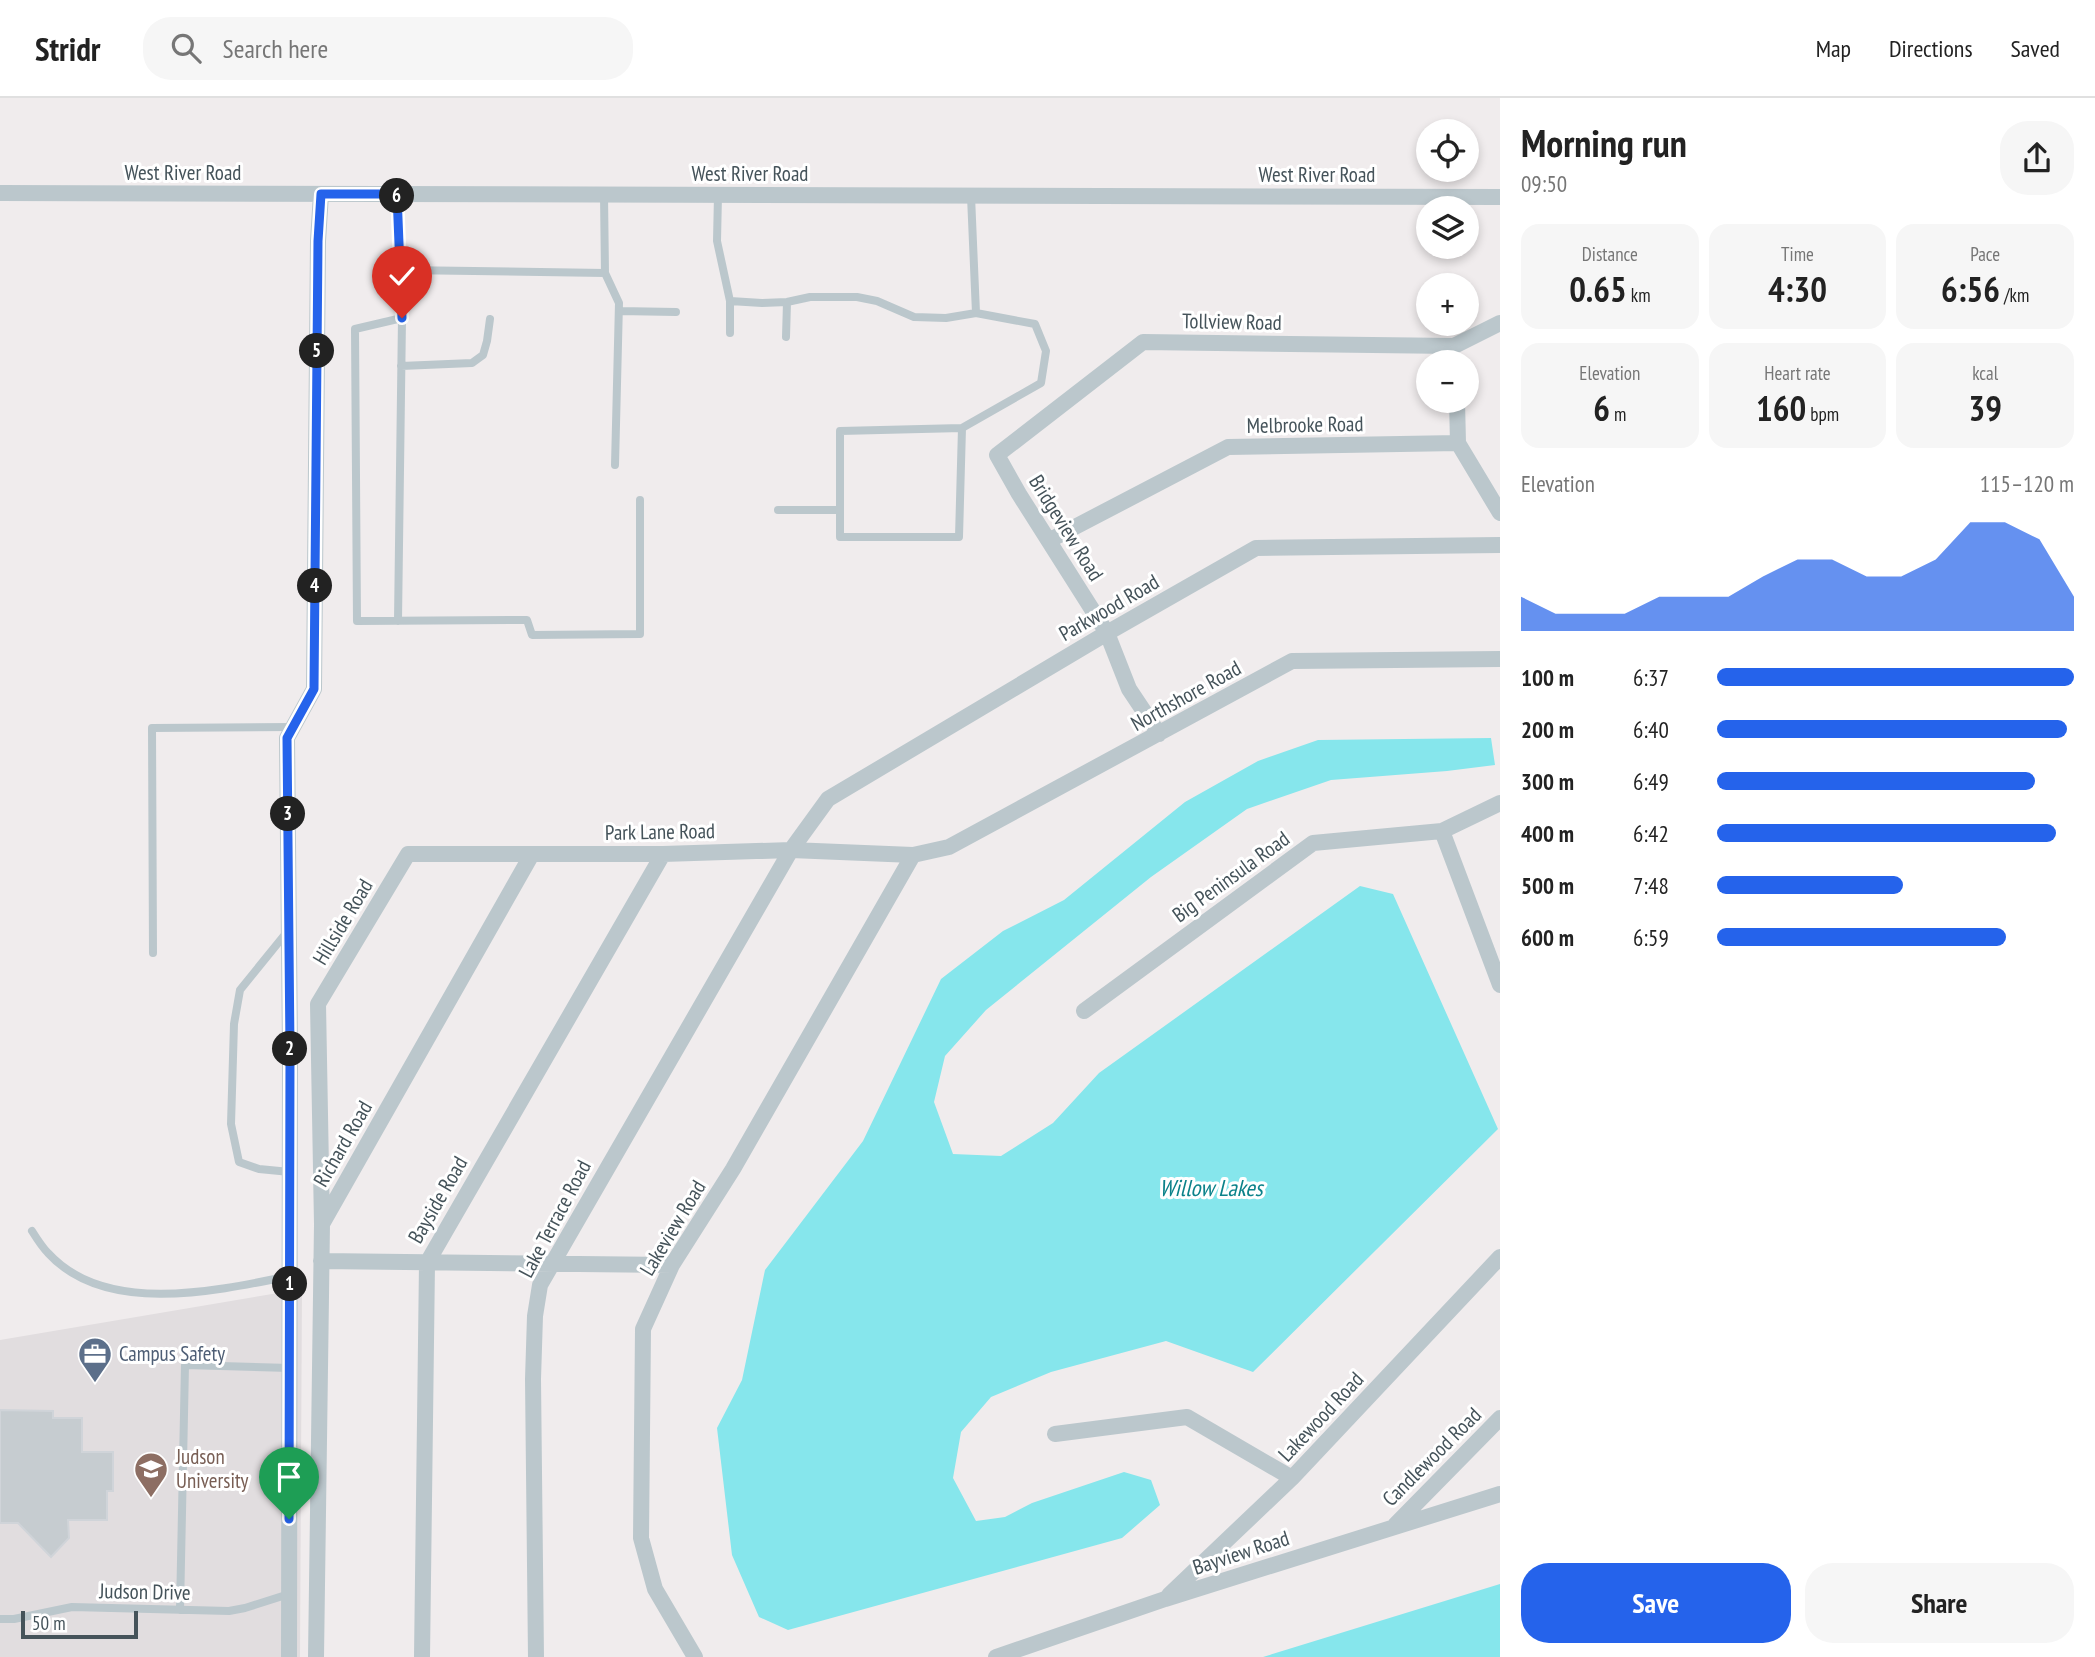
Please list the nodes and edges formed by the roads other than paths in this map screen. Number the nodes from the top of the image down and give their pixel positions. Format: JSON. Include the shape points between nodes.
{"nodes":[{"id":1,"x":0,"y":193,"type":"edge"},
{"id":2,"x":321,"y":194,"type":"junction"},
{"id":3,"x":397,"y":194,"type":"junction"},
{"id":4,"x":604,"y":195,"type":"junction"},
{"id":5,"x":718,"y":195,"type":"junction"},
{"id":6,"x":971,"y":195,"type":"junction"},
{"id":7,"x":1500,"y":197,"type":"edge"},
{"id":8,"x":401,"y":270,"type":"junction"},
{"id":9,"x":605,"y":272,"type":"junction"},
{"id":10,"x":730,"y":302,"type":"junction"},
{"id":11,"x":787,"y":302,"type":"junction"},
{"id":12,"x":619,"y":311,"type":"junction"},
{"id":13,"x":676,"y":312,"type":"dead end"},
{"id":14,"x":975,"y":313,"type":"junction"},
{"id":15,"x":402,"y":318,"type":"junction"},
{"id":16,"x":490,"y":319,"type":"dead end"},
{"id":17,"x":1500,"y":323,"type":"edge"},
{"id":18,"x":730,"y":333,"type":"dead end"},
{"id":19,"x":786,"y":337,"type":"dead end"},
{"id":20,"x":1461,"y":350,"type":"edge"},
{"id":21,"x":1416,"y":352,"type":"edge"},
{"id":22,"x":401,"y":366,"type":"junction"},
{"id":23,"x":1457,"y":413,"type":"edge"},
{"id":24,"x":962,"y":428,"type":"junction"},
{"id":25,"x":1458,"y":443,"type":"junction"},
{"id":26,"x":998,"y":455,"type":"joint"},
{"id":27,"x":615,"y":465,"type":"dead end"},
{"id":28,"x":640,"y":500,"type":"dead end"},
{"id":29,"x":778,"y":510,"type":"dead end"},
{"id":30,"x":839,"y":510,"type":"junction"},
{"id":31,"x":1500,"y":513,"type":"edge"},
{"id":32,"x":1050,"y":540,"type":"junction"},
{"id":33,"x":1500,"y":545,"type":"edge"},
{"id":34,"x":398,"y":621,"type":"junction"},
{"id":35,"x":1107,"y":633,"type":"junction"},
{"id":36,"x":1500,"y":659,"type":"edge"},
{"id":37,"x":293,"y":727,"type":"junction"},
{"id":38,"x":1159,"y":734,"type":"junction"},
{"id":39,"x":1500,"y":803,"type":"edge"},
{"id":40,"x":1442,"y":831,"type":"junction"},
{"id":41,"x":791,"y":850,"type":"junction"},
{"id":42,"x":408,"y":854,"type":"joint"},
{"id":43,"x":532,"y":854,"type":"junction"},
{"id":44,"x":663,"y":854,"type":"junction"},
{"id":45,"x":912,"y":855,"type":"junction"},
{"id":46,"x":289,"y":929,"type":"junction"},
{"id":47,"x":153,"y":953,"type":"dead end"},
{"id":48,"x":1500,"y":985,"type":"edge"},
{"id":49,"x":1084,"y":1011,"type":"dead end"},
{"id":50,"x":290,"y":1172,"type":"junction"},
{"id":51,"x":322,"y":1224,"type":"junction"},
{"id":52,"x":32,"y":1231,"type":"dead end"},
{"id":53,"x":1500,"y":1257,"type":"edge"},
{"id":54,"x":321,"y":1261,"type":"junction"},
{"id":55,"x":427,"y":1262,"type":"junction"},
{"id":56,"x":550,"y":1264,"type":"junction"},
{"id":57,"x":672,"y":1265,"type":"junction"},
{"id":58,"x":290,"y":1275,"type":"junction"},
{"id":59,"x":290,"y":1368,"type":"junction"},
{"id":60,"x":1500,"y":1418,"type":"edge"},
{"id":61,"x":1055,"y":1434,"type":"dead end"},
{"id":62,"x":1292,"y":1478,"type":"junction"},
{"id":63,"x":1500,"y":1494,"type":"edge"},
{"id":64,"x":1393,"y":1526,"type":"junction"},
{"id":65,"x":289,"y":1594,"type":"junction"},
{"id":66,"x":1165,"y":1599,"type":"junction"},
{"id":67,"x":180,"y":1610,"type":"junction"},
{"id":68,"x":0,"y":1619,"type":"edge"},
{"id":69,"x":289,"y":1657,"type":"edge"},
{"id":70,"x":316,"y":1657,"type":"edge"},
{"id":71,"x":422,"y":1657,"type":"edge"},
{"id":72,"x":536,"y":1657,"type":"edge"},
{"id":73,"x":695,"y":1657,"type":"edge"},
{"id":74,"x":996,"y":1657,"type":"edge"}],
"edges":[{"from":1,"to":2,"type":"street","name":"West River Road"},
{"from":2,"to":3,"type":"street","name":"West River Road"},
{"from":2,"to":37,"type":"street","via":[[314,689]]},
{"from":3,"to":4,"type":"street","name":"West River Road"},
{"from":3,"to":8,"type":"lane"},
{"from":4,"to":5,"type":"street","name":"West River Road"},
{"from":4,"to":9,"type":"lane"},
{"from":5,"to":6,"type":"street","name":"West River Road"},
{"from":5,"to":10,"type":"lane","via":[[717,241]]},
{"from":6,"to":7,"type":"street","name":"West River Road"},
{"from":6,"to":14,"type":"lane"},
{"from":8,"to":9,"type":"lane"},
{"from":8,"to":15,"type":"lane"},
{"from":9,"to":12,"type":"lane"},
{"from":10,"to":11,"type":"lane"},
{"from":10,"to":18,"type":"lane"},
{"from":11,"to":14,"type":"lane","via":[[810,296],[857,297],[914,317]]},
{"from":11,"to":19,"type":"lane"},
{"from":12,"to":13,"type":"lane"},
{"from":12,"to":27,"type":"lane"},
{"from":14,"to":24,"type":"lane","via":[[1035,324],[1046,351],[1041,383]]},
{"from":15,"to":22,"type":"lane"},
{"from":15,"to":34,"type":"lane","via":[[355,329],[357,621]]},
{"from":16,"to":22,"type":"lane","via":[[483,355],[472,363]]},
{"from":17,"to":20,"type":"street","name":"Tollview Road"},
{"from":21,"to":26,"type":"street","name":"Tollview Road","via":[[1143,342]]},
{"from":22,"to":34,"type":"lane"},
{"from":23,"to":25,"type":"street"},
{"from":24,"to":30,"type":"lane","via":[[840,431]]},
{"from":24,"to":30,"type":"lane","via":[[959,537],[840,537]]},
{"from":25,"to":31,"type":"street"},
{"from":25,"to":32,"type":"street","name":"Melbrooke Road","via":[[1228,447]]},
{"from":26,"to":32,"type":"street","name":"Bridgeview Road"},
{"from":28,"to":34,"type":"lane","via":[[640,634],[532,635],[527,620]]},
{"from":29,"to":30,"type":"lane"},
{"from":32,"to":35,"type":"street","name":"Bridgeview Road"},
{"from":33,"to":35,"type":"street","name":"Parkwood Road","via":[[1256,548]]},
{"from":35,"to":38,"type":"street","name":"Bridgeview Road","via":[[1129,689]]},
{"from":35,"to":41,"type":"street","name":"Parkwood Road","via":[[828,799]]},
{"from":36,"to":38,"type":"street","name":"Northshore Road","via":[[1292,661]]},
{"from":37,"to":46,"type":"street","via":[[287,738]]},
{"from":37,"to":47,"type":"lane","via":[[152,728]]},
{"from":38,"to":45,"type":"street","name":"Northshore Road","via":[[949,847]]},
{"from":39,"to":40,"type":"street","name":"Big Peninsula Road"},
{"from":40,"to":48,"type":"street"},
{"from":40,"to":49,"type":"street","name":"Big Peninsula Road","via":[[1313,843]]},
{"from":41,"to":44,"type":"street","name":"Park Lane Road"},
{"from":41,"to":45,"type":"street","name":"Park Lane Road"},
{"from":41,"to":56,"type":"street","name":"Lake Terrace Road"},
{"from":42,"to":43,"type":"street","name":"Park Lane Road"},
{"from":42,"to":51,"type":"street","name":"Hillside Road","via":[[318,1004]]},
{"from":43,"to":44,"type":"street","name":"Park Lane Road"},
{"from":43,"to":51,"type":"street","name":"Richard Road"},
{"from":44,"to":55,"type":"street","name":"Bayside Road"},
{"from":45,"to":57,"type":"street","name":"Lakeview Road","via":[[733,1169]]},
{"from":46,"to":50,"type":"street"},
{"from":46,"to":50,"type":"lane","via":[[240,990],[234,1024],[231,1124],[239,1162]]},
{"from":50,"to":58,"type":"street"},
{"from":51,"to":54,"type":"street","name":"Richard Road"},
{"from":52,"to":58,"type":"lane","via":[[48,1254],[65,1267],[93,1283],[133,1293],[168,1294]]},
{"from":53,"to":62,"type":"street","name":"Lakewood Road"},
{"from":54,"to":55,"type":"street"},
{"from":54,"to":70,"type":"street","name":"Richard Road"},
{"from":55,"to":56,"type":"street"},
{"from":55,"to":71,"type":"street","name":"Bayside Road"},
{"from":56,"to":57,"type":"street"},
{"from":56,"to":72,"type":"street","name":"Lake Terrace Road","via":[[540,1285],[535,1316]]},
{"from":57,"to":73,"type":"street","name":"Lakeview Road","via":[[643,1329],[641,1538],[655,1590]]},
{"from":58,"to":59,"type":"street"},
{"from":59,"to":65,"type":"street"},
{"from":59,"to":67,"type":"lane","via":[[185,1365]]},
{"from":60,"to":64,"type":"street","name":"Candlewood Road"},
{"from":61,"to":62,"type":"street","via":[[1187,1417]]},
{"from":62,"to":66,"type":"street","name":"Lakewood Road"},
{"from":63,"to":64,"type":"street","name":"Bayview Road"},
{"from":64,"to":66,"type":"street","name":"Bayview Road"},
{"from":65,"to":67,"type":"lane","name":"Judson Drive","via":[[229,1611]]},
{"from":65,"to":69,"type":"street"},
{"from":66,"to":74,"type":"street","name":"Bayview Road"},
{"from":67,"to":68,"type":"lane","name":"Judson Drive","via":[[72,1608]]}]}
